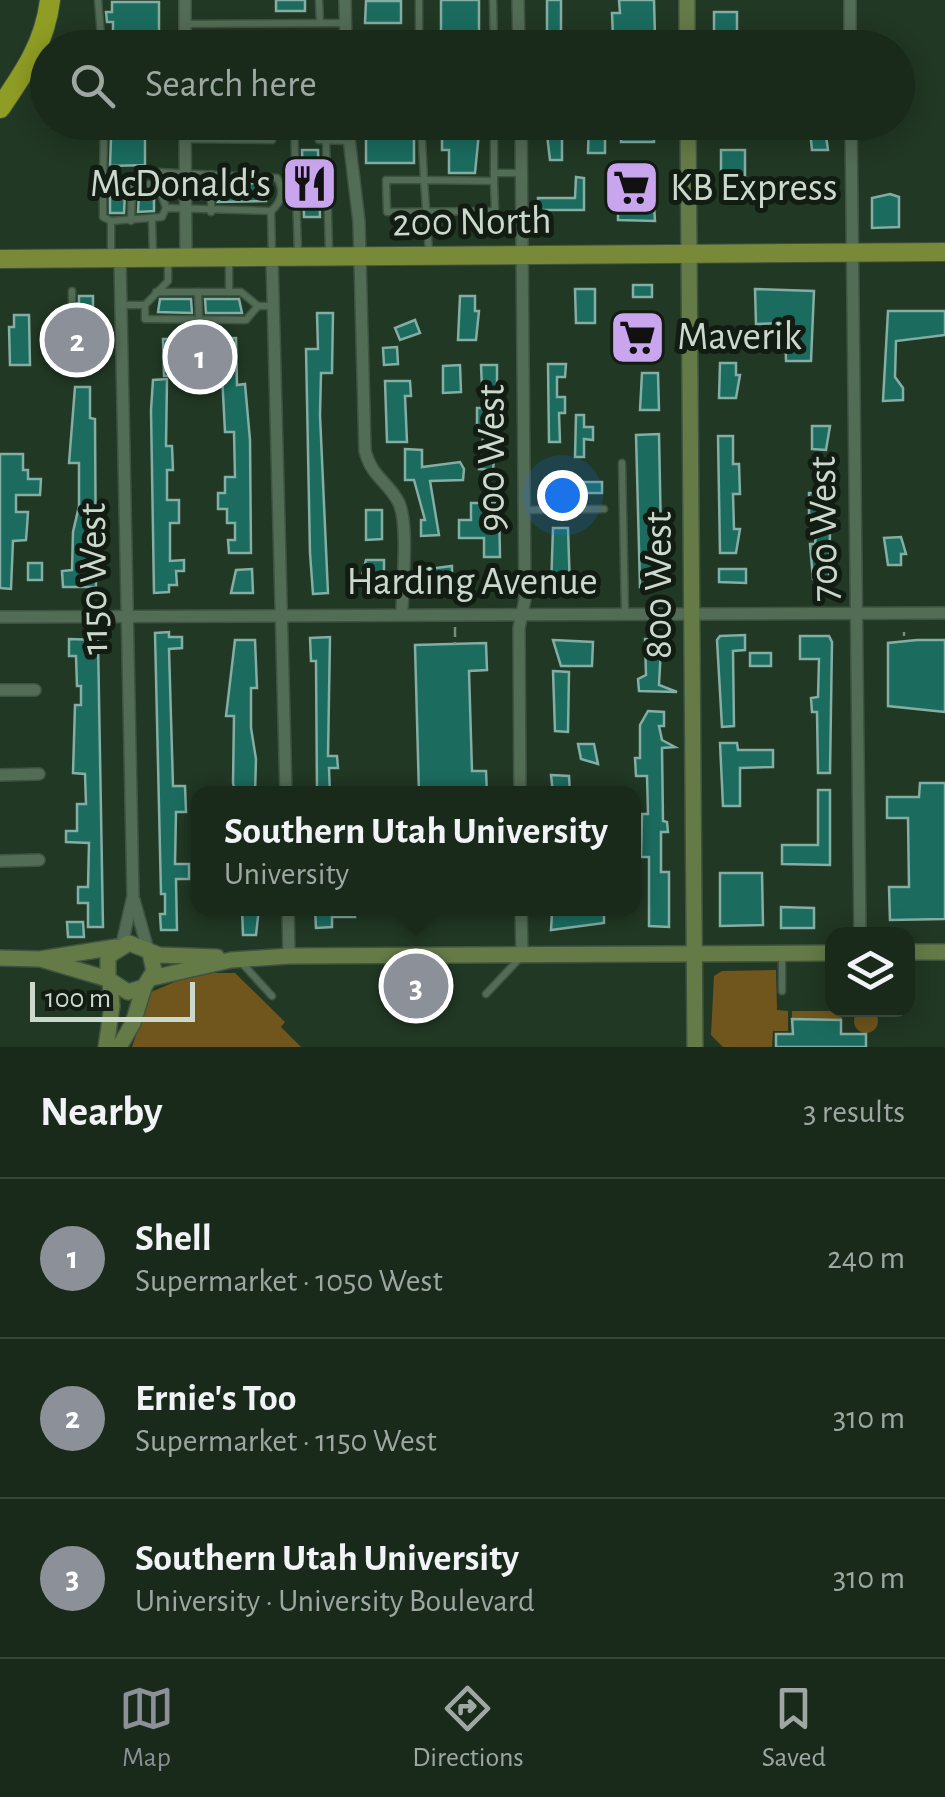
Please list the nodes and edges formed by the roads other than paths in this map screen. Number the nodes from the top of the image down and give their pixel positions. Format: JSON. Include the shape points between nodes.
{"nodes":[{"id":1,"x":38,"y":0,"type":"edge"},
{"id":2,"x":50,"y":0,"type":"edge"},
{"id":3,"x":98,"y":0,"type":"edge"},
{"id":4,"x":184,"y":0,"type":"edge"},
{"id":5,"x":319,"y":0,"type":"edge"},
{"id":6,"x":345,"y":0,"type":"edge"},
{"id":7,"x":420,"y":0,"type":"edge"},
{"id":8,"x":493,"y":0,"type":"edge"},
{"id":9,"x":518,"y":0,"type":"edge"},
{"id":10,"x":687,"y":0,"type":"edge"},
{"id":11,"x":850,"y":0,"type":"edge"},
{"id":12,"x":320,"y":23,"type":"junction"},
{"id":13,"x":346,"y":23,"type":"junction"},
{"id":14,"x":185,"y":24,"type":"junction"},
{"id":15,"x":32,"y":30,"type":"edge"},
{"id":16,"x":45,"y":30,"type":"edge"},
{"id":17,"x":100,"y":30,"type":"edge"},
{"id":18,"x":185,"y":30,"type":"edge"},
{"id":19,"x":346,"y":30,"type":"edge"},
{"id":20,"x":419,"y":30,"type":"edge"},
{"id":21,"x":494,"y":30,"type":"edge"},
{"id":22,"x":519,"y":30,"type":"edge"},
{"id":23,"x":688,"y":30,"type":"edge"},
{"id":24,"x":850,"y":30,"type":"edge"},
{"id":25,"x":30,"y":40,"type":"edge"},
{"id":26,"x":30,"y":65,"type":"edge"},
{"id":27,"x":0,"y":86,"type":"edge"},
{"id":28,"x":0,"y":108,"type":"edge"},
{"id":29,"x":103,"y":140,"type":"edge"},
{"id":30,"x":186,"y":140,"type":"edge"},
{"id":31,"x":295,"y":140,"type":"edge"},
{"id":32,"x":319,"y":140,"type":"edge"},
{"id":33,"x":422,"y":140,"type":"edge"},
{"id":34,"x":494,"y":140,"type":"edge"},
{"id":35,"x":521,"y":140,"type":"edge"},
{"id":36,"x":688,"y":140,"type":"edge"},
{"id":37,"x":850,"y":140,"type":"edge"},
{"id":38,"x":326,"y":141,"type":"junction"},
{"id":39,"x":347,"y":141,"type":"joint"},
{"id":40,"x":186,"y":171,"type":"junction"},
{"id":41,"x":522,"y":173,"type":"junction"},
{"id":42,"x":211,"y":174,"type":"junction"},
{"id":43,"x":494,"y":177,"type":"junction"},
{"id":44,"x":424,"y":180,"type":"junction"},
{"id":45,"x":132,"y":184,"type":"junction"},
{"id":46,"x":158,"y":184,"type":"junction"},
{"id":47,"x":102,"y":185,"type":"junction"},
{"id":48,"x":166,"y":208,"type":"junction"},
{"id":49,"x":186,"y":208,"type":"junction"},
{"id":50,"x":272,"y":211,"type":"junction"},
{"id":51,"x":211,"y":212,"type":"junction"},
{"id":52,"x":428,"y":212,"type":"junction"},
{"id":53,"x":110,"y":221,"type":"junction"},
{"id":54,"x":131,"y":221,"type":"junction"},
{"id":55,"x":152,"y":221,"type":"junction"},
{"id":56,"x":851,"y":252,"type":"junction"},
{"id":57,"x":945,"y":252,"type":"edge"},
{"id":58,"x":689,"y":254,"type":"junction"},
{"id":59,"x":524,"y":256,"type":"junction"},
{"id":60,"x":429,"y":258,"type":"junction"},
{"id":61,"x":0,"y":259,"type":"edge"},
{"id":62,"x":169,"y":259,"type":"junction"},
{"id":63,"x":229,"y":259,"type":"junction"},
{"id":64,"x":272,"y":259,"type":"junction"},
{"id":65,"x":298,"y":259,"type":"junction"},
{"id":66,"x":330,"y":259,"type":"junction"},
{"id":67,"x":359,"y":259,"type":"junction"},
{"id":68,"x":116,"y":260,"type":"junction"},
{"id":69,"x":72,"y":291,"type":"dead end"},
{"id":70,"x":154,"y":292,"type":"junction"},
{"id":71,"x":198,"y":292,"type":"junction"},
{"id":72,"x":230,"y":292,"type":"junction"},
{"id":73,"x":120,"y":305,"type":"junction"},
{"id":74,"x":144,"y":305,"type":"junction"},
{"id":75,"x":258,"y":306,"type":"junction"},
{"id":76,"x":272,"y":306,"type":"junction"},
{"id":77,"x":72,"y":314,"type":"dead end"},
{"id":78,"x":198,"y":320,"type":"junction"},
{"id":79,"x":622,"y":463,"type":"dead end"},
{"id":80,"x":604,"y":509,"type":"dead end"},
{"id":81,"x":524,"y":510,"type":"junction"},
{"id":82,"x":624,"y":613,"type":"junction"},
{"id":83,"x":858,"y":613,"type":"junction"},
{"id":84,"x":945,"y":613,"type":"edge"},
{"id":85,"x":522,"y":614,"type":"junction"},
{"id":86,"x":692,"y":614,"type":"junction"},
{"id":87,"x":402,"y":615,"type":"junction"},
{"id":88,"x":127,"y":616,"type":"junction"},
{"id":89,"x":282,"y":616,"type":"junction"},
{"id":90,"x":0,"y":617,"type":"edge"},
{"id":91,"x":0,"y":690,"type":"edge"},
{"id":92,"x":35,"y":690,"type":"dead end"},
{"id":93,"x":39,"y":774,"type":"dead end"},
{"id":94,"x":0,"y":775,"type":"edge"},
{"id":95,"x":286,"y":786,"type":"edge"},
{"id":96,"x":520,"y":786,"type":"edge"},
{"id":97,"x":39,"y":860,"type":"dead end"},
{"id":98,"x":0,"y":861,"type":"edge"},
{"id":99,"x":132,"y":896,"type":"junction"},
{"id":100,"x":288,"y":916,"type":"edge"},
{"id":101,"x":522,"y":916,"type":"edge"},
{"id":102,"x":860,"y":927,"type":"edge"},
{"id":103,"x":119,"y":945,"type":"junction"},
{"id":104,"x":149,"y":952,"type":"junction"},
{"id":105,"x":915,"y":952,"type":"edge"},
{"id":106,"x":945,"y":952,"type":"edge"},
{"id":107,"x":782,"y":953,"type":"junction"},
{"id":108,"x":825,"y":953,"type":"edge"},
{"id":109,"x":694,"y":954,"type":"junction"},
{"id":110,"x":289,"y":956,"type":"junction"},
{"id":111,"x":522,"y":956,"type":"junction"},
{"id":112,"x":0,"y":958,"type":"edge"},
{"id":113,"x":40,"y":958,"type":"junction"},
{"id":114,"x":235,"y":960,"type":"junction"},
{"id":115,"x":109,"y":980,"type":"junction"},
{"id":116,"x":148,"y":982,"type":"junction"},
{"id":117,"x":782,"y":990,"type":"dead end"},
{"id":118,"x":486,"y":994,"type":"dead end"},
{"id":119,"x":272,"y":996,"type":"dead end"},
{"id":120,"x":106,"y":1047,"type":"edge"},
{"id":121,"x":119,"y":1047,"type":"edge"},
{"id":122,"x":695,"y":1047,"type":"edge"}],
"edges":[{"from":1,"to":15,"type":"highway"},
{"from":2,"to":16,"type":"highway"},
{"from":3,"to":17,"type":"lane"},
{"from":4,"to":14,"type":"street"},
{"from":5,"to":12,"type":"lane"},
{"from":6,"to":13,"type":"street"},
{"from":7,"to":20,"type":"lane"},
{"from":8,"to":21,"type":"lane"},
{"from":9,"to":22,"type":"street"},
{"from":10,"to":23,"type":"main road"},
{"from":11,"to":24,"type":"street"},
{"from":12,"to":13,"type":"lane"},
{"from":12,"to":14,"type":"lane"},
{"from":13,"to":19,"type":"street"},
{"from":14,"to":18,"type":"street"},
{"from":25,"to":27,"type":"highway"},
{"from":26,"to":28,"type":"highway"},
{"from":29,"to":47,"type":"lane"},
{"from":30,"to":40,"type":"street"},
{"from":31,"to":65,"type":"lane"},
{"from":32,"to":38,"type":"lane"},
{"from":33,"to":44,"type":"lane"},
{"from":34,"to":43,"type":"lane"},
{"from":35,"to":41,"type":"street","name":"900 West"},
{"from":36,"to":58,"type":"main road","name":"800 West"},
{"from":37,"to":56,"type":"street","name":"700 West"},
{"from":38,"to":39,"type":"lane"},
{"from":38,"to":66,"type":"lane"},
{"from":39,"to":67,"type":"street"},
{"from":40,"to":42,"type":"lane"},
{"from":40,"to":46,"type":"lane","via":[[158,172]]},
{"from":40,"to":49,"type":"street"},
{"from":41,"to":43,"type":"lane"},
{"from":41,"to":59,"type":"street","name":"900 West"},
{"from":42,"to":50,"type":"lane","via":[[272,175],[281,192]]},
{"from":42,"to":51,"type":"lane"},
{"from":43,"to":44,"type":"lane"},
{"from":43,"to":52,"type":"lane","via":[[495,211]]},
{"from":44,"to":52,"type":"lane"},
{"from":44,"to":52,"type":"lane","via":[[386,180],[387,212]]},
{"from":45,"to":46,"type":"lane"},
{"from":45,"to":47,"type":"lane"},
{"from":45,"to":54,"type":"lane"},
{"from":46,"to":48,"type":"lane"},
{"from":47,"to":53,"type":"lane","via":[[103,216]]},
{"from":48,"to":49,"type":"lane"},
{"from":48,"to":55,"type":"lane"},
{"from":49,"to":51,"type":"lane"},
{"from":49,"to":62,"type":"street"},
{"from":50,"to":51,"type":"lane"},
{"from":50,"to":64,"type":"lane"},
{"from":52,"to":60,"type":"lane"},
{"from":53,"to":54,"type":"lane"},
{"from":53,"to":68,"type":"lane"},
{"from":54,"to":55,"type":"lane"},
{"from":55,"to":62,"type":"lane"},
{"from":56,"to":57,"type":"main road","name":"200 North"},
{"from":56,"to":58,"type":"main road","name":"200 North"},
{"from":56,"to":83,"type":"street","name":"700 West"},
{"from":58,"to":59,"type":"main road","name":"200 North"},
{"from":58,"to":86,"type":"main road","name":"800 West"},
{"from":59,"to":60,"type":"main road","name":"200 North"},
{"from":59,"to":81,"type":"street","name":"900 West"},
{"from":60,"to":67,"type":"main road","name":"200 North"},
{"from":61,"to":68,"type":"main road","name":"200 North"},
{"from":62,"to":63,"type":"main road","name":"200 North"},
{"from":62,"to":68,"type":"main road","name":"200 North"},
{"from":62,"to":70,"type":"lane","via":[[168,281]]},
{"from":63,"to":64,"type":"main road","name":"200 North"},
{"from":63,"to":72,"type":"lane"},
{"from":64,"to":65,"type":"main road","name":"200 North"},
{"from":64,"to":76,"type":"street"},
{"from":65,"to":66,"type":"main road","name":"200 North"},
{"from":66,"to":67,"type":"main road","name":"200 North"},
{"from":67,"to":87,"type":"street","via":[[365,451],[371,472],[401,508]]},
{"from":68,"to":73,"type":"street","name":"1150 West"},
{"from":69,"to":77,"type":"lane"},
{"from":70,"to":71,"type":"lane"},
{"from":70,"to":74,"type":"lane"},
{"from":71,"to":72,"type":"lane"},
{"from":71,"to":78,"type":"lane"},
{"from":72,"to":75,"type":"lane"},
{"from":73,"to":74,"type":"lane"},
{"from":73,"to":88,"type":"street","name":"1150 West"},
{"from":74,"to":78,"type":"lane","via":[[145,319]]},
{"from":75,"to":76,"type":"lane"},
{"from":75,"to":78,"type":"lane","via":[[246,320]]},
{"from":76,"to":89,"type":"street"},
{"from":79,"to":82,"type":"lane"},
{"from":80,"to":81,"type":"lane"},
{"from":81,"to":85,"type":"street","name":"900 West"},
{"from":82,"to":85,"type":"street","name":"Harding Avenue"},
{"from":82,"to":86,"type":"street","name":"Harding Avenue"},
{"from":83,"to":84,"type":"street","name":"Harding Avenue"},
{"from":83,"to":86,"type":"street","name":"Harding Avenue"},
{"from":83,"to":102,"type":"street","name":"700 West"},
{"from":85,"to":87,"type":"street","name":"Harding Avenue"},
{"from":85,"to":96,"type":"street","name":"900 West"},
{"from":86,"to":109,"type":"main road","name":"800 West"},
{"from":87,"to":89,"type":"street","name":"Harding Avenue"},
{"from":88,"to":89,"type":"street","name":"Harding Avenue"},
{"from":88,"to":90,"type":"street","name":"Harding Avenue"},
{"from":88,"to":99,"type":"street","name":"1150 West"},
{"from":89,"to":95,"type":"street"},
{"from":91,"to":92,"type":"street"},
{"from":93,"to":94,"type":"street"},
{"from":97,"to":98,"type":"street"},
{"from":99,"to":103,"type":"street","name":"1150 West"},
{"from":99,"to":104,"type":"street","name":"1150 West"},
{"from":100,"to":110,"type":"street"},
{"from":101,"to":111,"type":"street"},
{"from":103,"to":104,"type":"main road"},
{"from":103,"to":113,"type":"main road"},
{"from":103,"to":115,"type":"main road","via":[[106,961]]},
{"from":104,"to":114,"type":"main road"},
{"from":104,"to":116,"type":"main road"},
{"from":105,"to":106,"type":"main road"},
{"from":107,"to":108,"type":"main road"},
{"from":107,"to":109,"type":"main road"},
{"from":107,"to":117,"type":"lane"},
{"from":109,"to":111,"type":"main road"},
{"from":109,"to":122,"type":"main road","name":"800 West"},
{"from":110,"to":111,"type":"main road"},
{"from":110,"to":114,"type":"main road"},
{"from":111,"to":118,"type":"lane"},
{"from":112,"to":113,"type":"main road"},
{"from":113,"to":115,"type":"main road"},
{"from":114,"to":116,"type":"main road"},
{"from":114,"to":119,"type":"lane"},
{"from":115,"to":116,"type":"main road","via":[[128,992]]},
{"from":115,"to":120,"type":"main road"},
{"from":116,"to":121,"type":"main road"}]}
